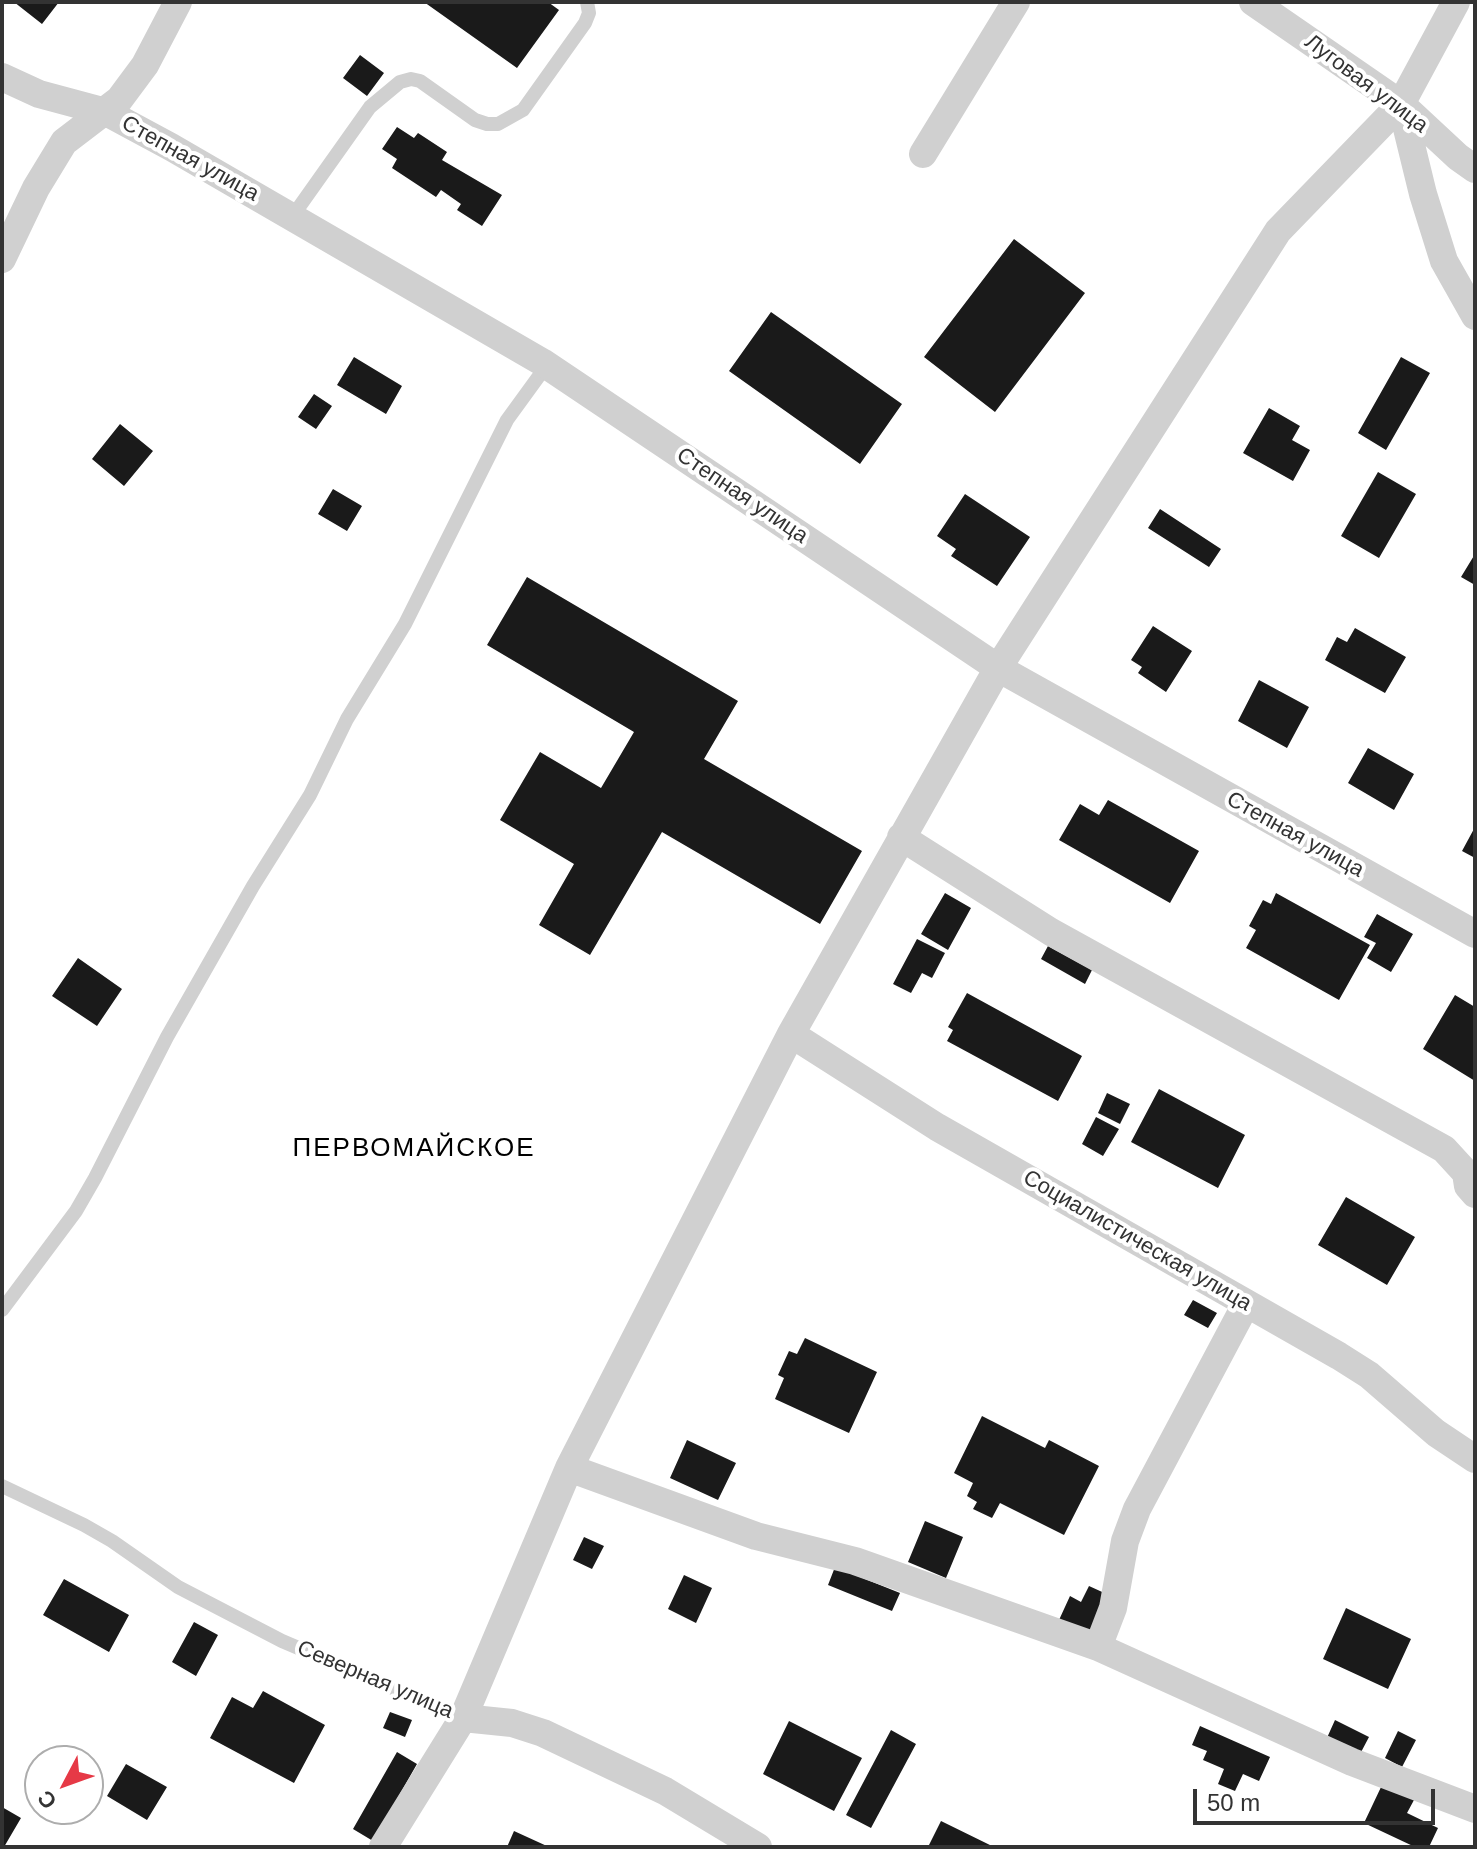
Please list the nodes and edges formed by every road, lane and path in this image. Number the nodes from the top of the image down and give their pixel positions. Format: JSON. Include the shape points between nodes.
{"nodes":[{"id":1,"x":178,"y":2,"type":"edge"},
{"id":2,"x":587,"y":2,"type":"edge"},
{"id":3,"x":1016,"y":2,"type":"edge"},
{"id":4,"x":1253,"y":2,"type":"edge"},
{"id":5,"x":1456,"y":2,"type":"edge"},
{"id":6,"x":2,"y":77,"type":"edge"},
{"id":7,"x":1401,"y":104,"type":"junction"},
{"id":8,"x":106,"y":112,"type":"junction"},
{"id":9,"x":923,"y":154,"type":"dead end"},
{"id":10,"x":1475,"y":169,"type":"edge"},
{"id":11,"x":292,"y":217,"type":"junction"},
{"id":12,"x":2,"y":259,"type":"edge"},
{"id":13,"x":1475,"y":316,"type":"edge"},
{"id":14,"x":547,"y":365,"type":"junction"},
{"id":15,"x":998,"y":668,"type":"junction"},
{"id":16,"x":901,"y":837,"type":"junction"},
{"id":17,"x":1475,"y":934,"type":"edge"},
{"id":18,"x":791,"y":1034,"type":"junction"},
{"id":19,"x":1475,"y":1194,"type":"edge"},
{"id":20,"x":1246,"y":1304,"type":"junction"},
{"id":21,"x":2,"y":1310,"type":"edge"},
{"id":22,"x":1475,"y":1459,"type":"edge"},
{"id":23,"x":569,"y":1468,"type":"junction"},
{"id":24,"x":2,"y":1486,"type":"edge"},
{"id":25,"x":1098,"y":1647,"type":"junction"},
{"id":26,"x":463,"y":1718,"type":"junction"},
{"id":27,"x":1475,"y":1809,"type":"edge"},
{"id":28,"x":383,"y":1847,"type":"edge"},
{"id":29,"x":758,"y":1847,"type":"edge"}],
"edges":[{"from":1,"to":8,"type":"street","via":[[145,65]]},
{"from":2,"to":11,"type":"lane","via":[[585,23],[523,110],[487,124],[420,81],[400,82],[370,107]]},
{"from":3,"to":9,"type":"street"},
{"from":4,"to":7,"type":"street","name":"Луговая улица"},
{"from":5,"to":7,"type":"street"},
{"from":6,"to":8,"type":"street","name":"Степная улица","via":[[39,94]]},
{"from":7,"to":10,"type":"street","name":"Луговая улица"},
{"from":7,"to":13,"type":"street","via":[[1444,261]]},
{"from":7,"to":15,"type":"street","via":[[1278,231]]},
{"from":8,"to":11,"type":"street","name":"Степная улица"},
{"from":8,"to":12,"type":"street","via":[[64,142]]},
{"from":11,"to":14,"type":"street","name":"Степная улица"},
{"from":14,"to":15,"type":"street","name":"Степная улица"},
{"from":14,"to":21,"type":"lane","via":[[507,420],[405,624],[167,1037],[76,1211]]},
{"from":15,"to":16,"type":"street"},
{"from":15,"to":17,"type":"street","name":"Степная улица"},
{"from":16,"to":18,"type":"street"},
{"from":16,"to":19,"type":"street","via":[[1051,932],[1444,1149],[1466,1173]]},
{"from":18,"to":20,"type":"street","name":"Социалистическая улица","via":[[937,1127]]},
{"from":18,"to":23,"type":"street"},
{"from":20,"to":22,"type":"street","name":"Социалистическая улица","via":[[1369,1375]]},
{"from":20,"to":25,"type":"street","via":[[1137,1509]]},
{"from":23,"to":25,"type":"street","via":[[756,1536],[855,1561]]},
{"from":23,"to":26,"type":"street"},
{"from":24,"to":26,"type":"lane","name":"Северная улица","via":[[84,1525],[178,1587],[282,1641]]},
{"from":25,"to":27,"type":"street","via":[[1352,1762]]},
{"from":26,"to":28,"type":"street"},
{"from":26,"to":29,"type":"street","name":"Северная улица","via":[[512,1723],[543,1733],[665,1791]]}]}
